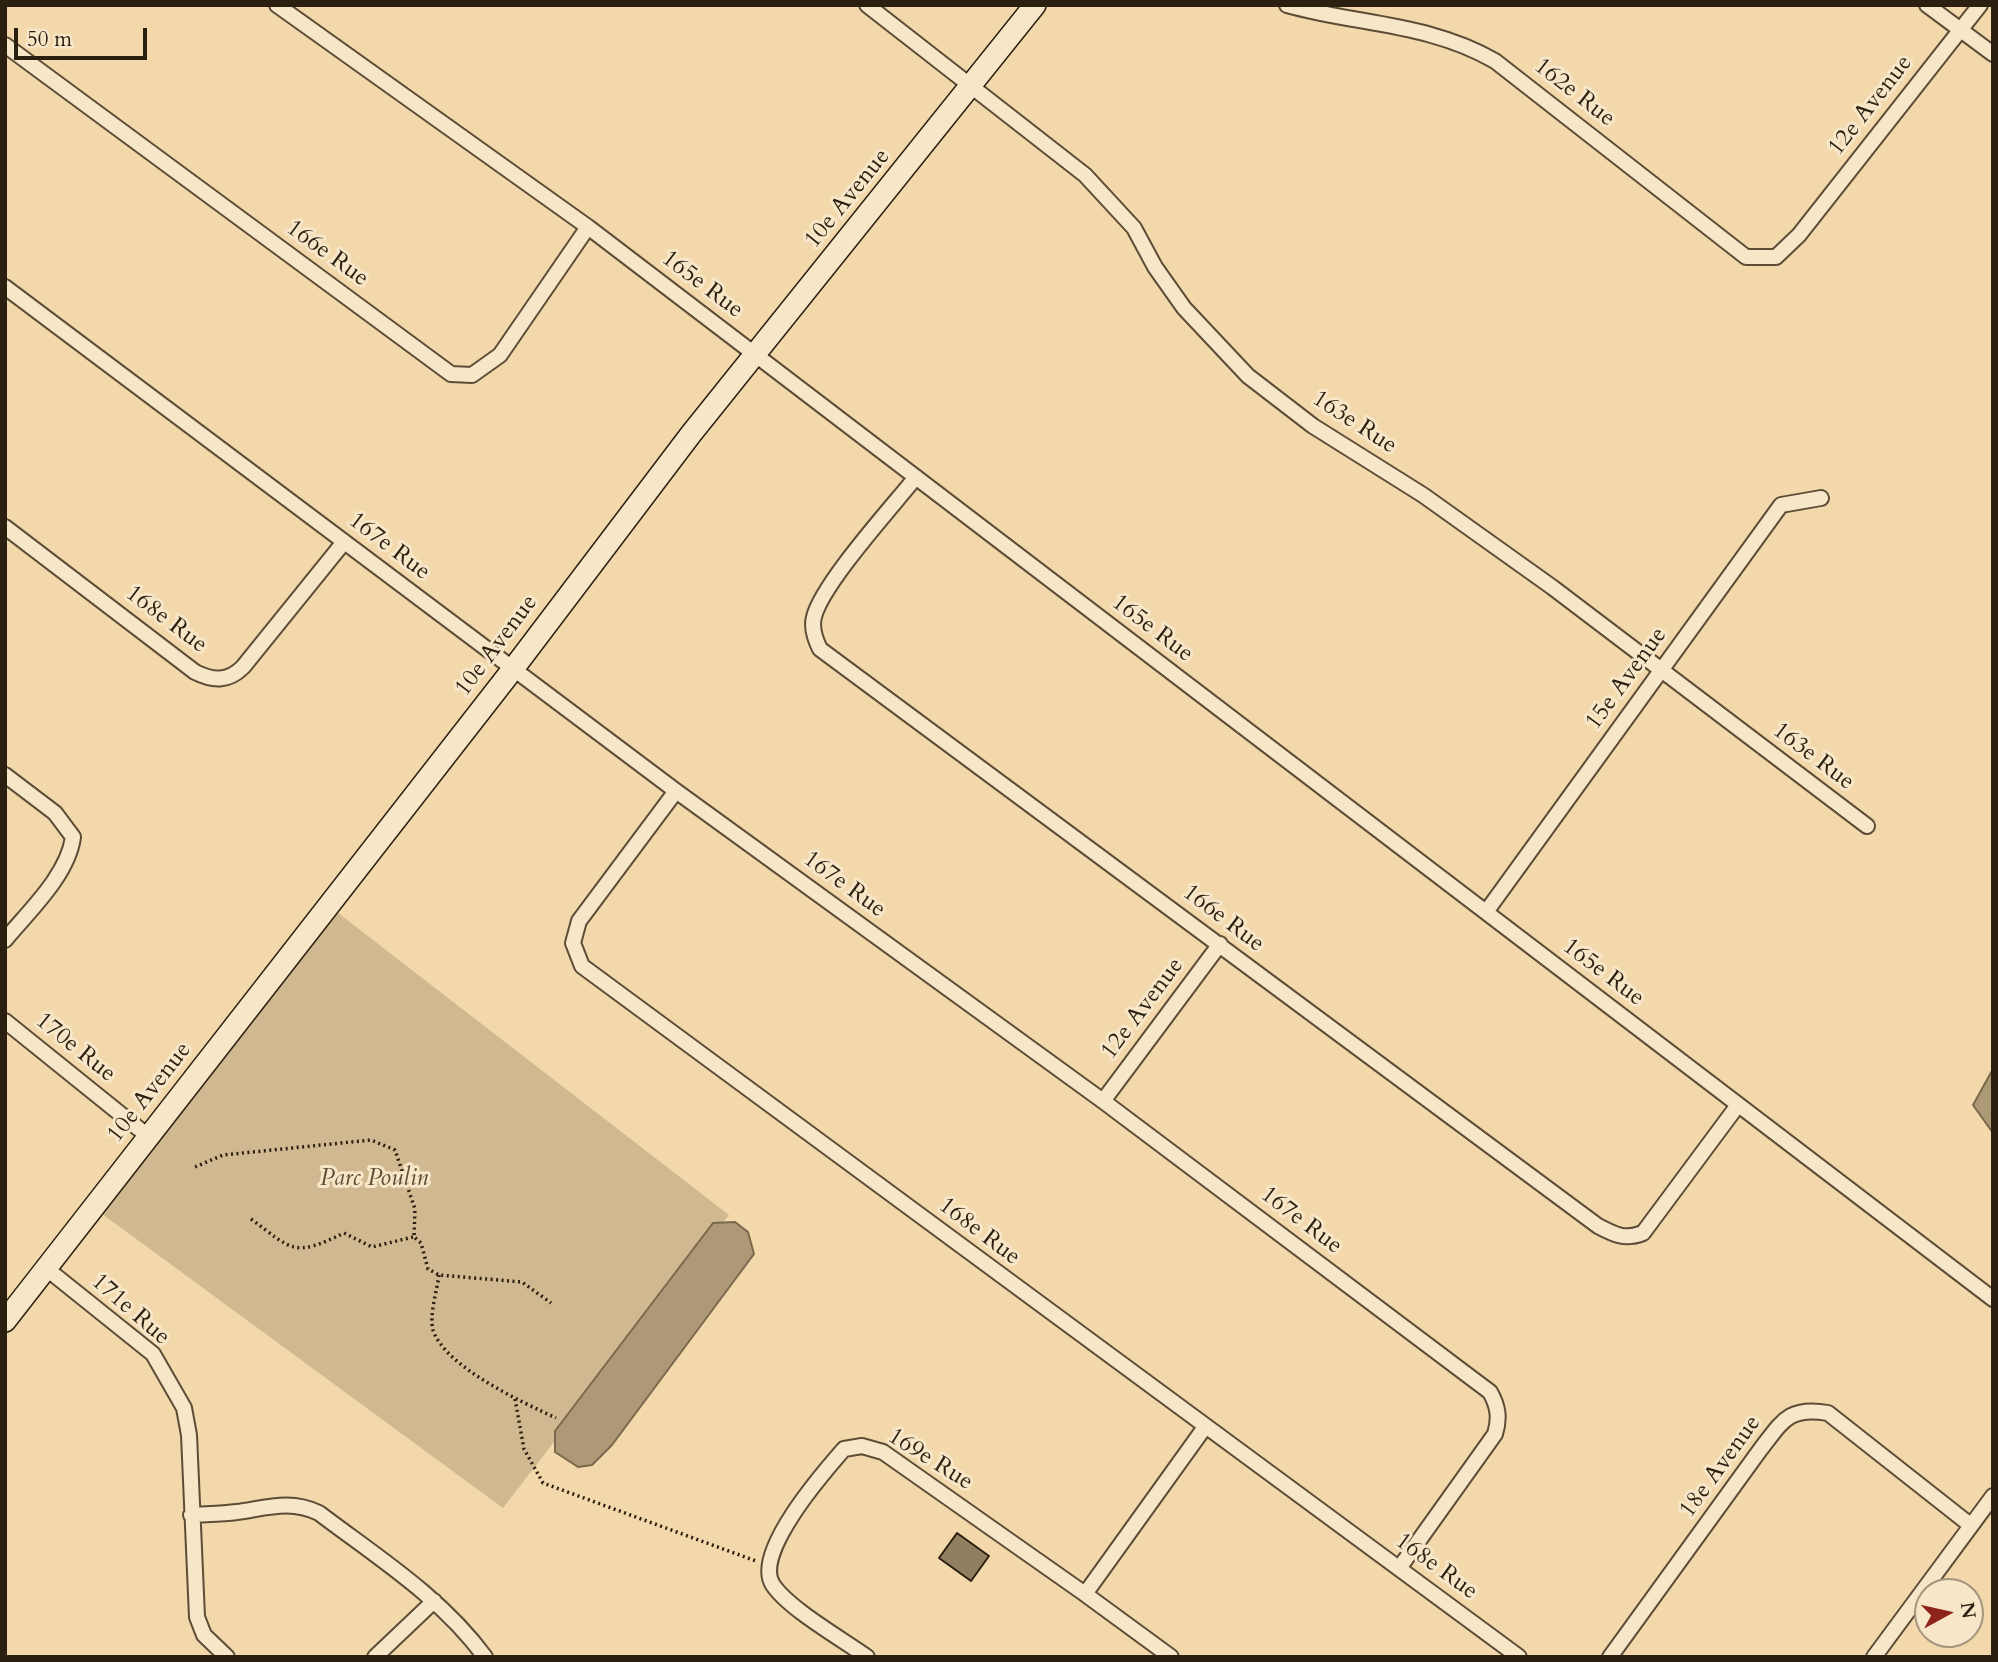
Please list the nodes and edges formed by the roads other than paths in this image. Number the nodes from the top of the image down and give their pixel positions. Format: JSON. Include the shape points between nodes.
{"nodes":[{"id":1,"x":277,"y":5,"type":"edge"},
{"id":2,"x":867,"y":5,"type":"edge"},
{"id":3,"x":1035,"y":5,"type":"edge"},
{"id":4,"x":1287,"y":5,"type":"edge"},
{"id":5,"x":1927,"y":5,"type":"edge"},
{"id":6,"x":1980,"y":5,"type":"edge"},
{"id":7,"x":1960,"y":30,"type":"junction"},
{"id":8,"x":5,"y":45,"type":"edge"},
{"id":9,"x":1993,"y":54,"type":"edge"},
{"id":10,"x":971,"y":87,"type":"junction"},
{"id":11,"x":589,"y":227,"type":"junction"},
{"id":12,"x":1799,"y":234,"type":"joint"},
{"id":13,"x":5,"y":287,"type":"edge"},
{"id":14,"x":757,"y":355,"type":"junction"},
{"id":15,"x":916,"y":477,"type":"junction"},
{"id":16,"x":1821,"y":498,"type":"dead end"},
{"id":17,"x":5,"y":527,"type":"edge"},
{"id":18,"x":344,"y":542,"type":"junction"},
{"id":19,"x":513,"y":669,"type":"junction"},
{"id":20,"x":1661,"y":672,"type":"junction"},
{"id":21,"x":5,"y":775,"type":"edge"},
{"id":22,"x":676,"y":792,"type":"junction"},
{"id":23,"x":1867,"y":825,"type":"dead end"},
{"id":24,"x":1486,"y":912,"type":"junction"},
{"id":25,"x":5,"y":940,"type":"edge"},
{"id":26,"x":1220,"y":944,"type":"junction"},
{"id":27,"x":5,"y":1021,"type":"edge"},
{"id":28,"x":1103,"y":1101,"type":"junction"},
{"id":29,"x":1738,"y":1105,"type":"junction"},
{"id":30,"x":149,"y":1138,"type":"junction"},
{"id":31,"x":47,"y":1269,"type":"junction"},
{"id":32,"x":1993,"y":1299,"type":"edge"},
{"id":33,"x":5,"y":1321,"type":"edge"},
{"id":34,"x":1205,"y":1427,"type":"junction"},
{"id":35,"x":1993,"y":1496,"type":"edge"},
{"id":36,"x":191,"y":1515,"type":"junction"},
{"id":37,"x":1969,"y":1524,"type":"junction"},
{"id":38,"x":1400,"y":1567,"type":"junction"},
{"id":39,"x":1085,"y":1594,"type":"junction"},
{"id":40,"x":434,"y":1601,"type":"junction"},
{"id":41,"x":227,"y":1657,"type":"edge"},
{"id":42,"x":375,"y":1657,"type":"edge"},
{"id":43,"x":485,"y":1657,"type":"edge"},
{"id":44,"x":867,"y":1657,"type":"edge"},
{"id":45,"x":1171,"y":1657,"type":"edge"},
{"id":46,"x":1519,"y":1657,"type":"edge"},
{"id":47,"x":1610,"y":1657,"type":"edge"},
{"id":48,"x":1874,"y":1657,"type":"edge"}],
"edges":[{"from":1,"to":11,"type":"street","name":"165e Rue"},
{"from":2,"to":10,"type":"street","name":"163e Rue"},
{"from":3,"to":10,"type":"street","name":"10e Avenue"},
{"from":4,"to":12,"type":"street","name":"162e Rue","via":[[1443,36],[1468,46],[1495,61],[1746,257],[1776,257]]},
{"from":5,"to":7,"type":"street"},
{"from":6,"to":7,"type":"street","name":"12e Avenue"},
{"from":7,"to":9,"type":"street"},
{"from":7,"to":12,"type":"street","name":"12e Avenue"},
{"from":8,"to":11,"type":"street","name":"166e Rue","via":[[451,374],[472,374],[500,355]]},
{"from":10,"to":14,"type":"street","name":"10e Avenue"},
{"from":10,"to":20,"type":"street","name":"163e Rue","via":[[1085,174],[1134,228],[1184,309],[1248,376],[1313,426],[1423,495],[1541,579]]},
{"from":11,"to":14,"type":"street","name":"165e Rue"},
{"from":13,"to":18,"type":"street","name":"167e Rue"},
{"from":14,"to":15,"type":"street","name":"165e Rue"},
{"from":14,"to":19,"type":"street","name":"10e Avenue","via":[[691,434]]},
{"from":15,"to":24,"type":"street","name":"165e Rue"},
{"from":15,"to":26,"type":"street","name":"166e Rue","via":[[823,595],[813,619],[820,649]]},
{"from":16,"to":20,"type":"street","name":"15e Avenue","via":[[1781,505]]},
{"from":17,"to":18,"type":"street","name":"168e Rue","via":[[195,672],[220,680],[243,667]]},
{"from":18,"to":19,"type":"street","name":"167e Rue"},
{"from":19,"to":22,"type":"street","name":"167e Rue"},
{"from":19,"to":30,"type":"street","name":"10e Avenue"},
{"from":20,"to":23,"type":"street","name":"163e Rue"},
{"from":20,"to":24,"type":"street","name":"15e Avenue"},
{"from":21,"to":25,"type":"street","via":[[55,813],[74,837],[63,866]]},
{"from":22,"to":28,"type":"street","name":"167e Rue"},
{"from":22,"to":34,"type":"street","name":"168e Rue","via":[[579,921],[573,943],[582,966]]},
{"from":24,"to":29,"type":"street","name":"165e Rue"},
{"from":26,"to":28,"type":"street","name":"12e Avenue"},
{"from":26,"to":29,"type":"street","name":"166e Rue","via":[[1617,1236],[1643,1233]]},
{"from":27,"to":30,"type":"street","name":"170e Rue"},
{"from":28,"to":38,"type":"street","name":"167e Rue","via":[[1490,1392],[1497,1403],[1495,1434]]},
{"from":29,"to":32,"type":"street","name":"165e Rue"},
{"from":30,"to":31,"type":"street","name":"10e Avenue"},
{"from":31,"to":33,"type":"street","name":"10e Avenue"},
{"from":31,"to":36,"type":"street","name":"171e Rue","via":[[153,1354],[170,1381],[184,1408],[189,1435]]},
{"from":34,"to":38,"type":"street","name":"168e Rue"},
{"from":34,"to":39,"type":"street"},
{"from":35,"to":37,"type":"street"},
{"from":36,"to":40,"type":"street","via":[[304,1505]]},
{"from":36,"to":41,"type":"street","name":"171e Rue","via":[[197,1617],[204,1635]]},
{"from":37,"to":47,"type":"street","name":"18e Avenue","via":[[1828,1412],[1806,1409],[1784,1420],[1760,1450]]},
{"from":37,"to":48,"type":"street"},
{"from":38,"to":46,"type":"street","name":"168e Rue"},
{"from":39,"to":44,"type":"street","name":"169e Rue","via":[[883,1452],[862,1446],[844,1449],[773,1545],[768,1565],[771,1584],[786,1599]]},
{"from":39,"to":45,"type":"street","name":"169e Rue"},
{"from":40,"to":42,"type":"street"},
{"from":40,"to":43,"type":"street","via":[[468,1633]]}]}
